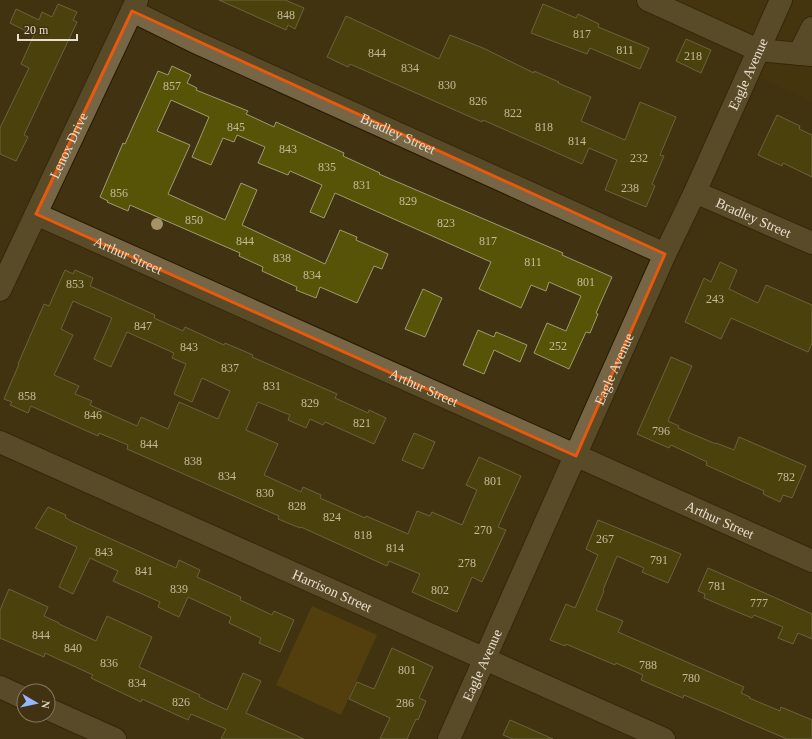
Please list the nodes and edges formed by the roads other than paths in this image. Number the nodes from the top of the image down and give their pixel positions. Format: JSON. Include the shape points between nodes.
{"nodes":[{"id":1,"x":648,"y":0,"type":"edge"},
{"id":2,"x":781,"y":0,"type":"edge"},
{"id":3,"x":134,"y":6,"type":"edge"},
{"id":4,"x":812,"y":28,"type":"edge"},
{"id":5,"x":758,"y":50,"type":"junction"},
{"id":6,"x":806,"y":54,"type":"edge"},
{"id":7,"x":695,"y":192,"type":"junction"},
{"id":8,"x":36,"y":214,"type":"junction"},
{"id":9,"x":812,"y":243,"type":"edge"},
{"id":10,"x":665,"y":254,"type":"junction"},
{"id":11,"x":0,"y":290,"type":"edge"},
{"id":12,"x":0,"y":442,"type":"edge"},
{"id":13,"x":576,"y":456,"type":"junction"},
{"id":14,"x":812,"y":561,"type":"edge"},
{"id":15,"x":485,"y":660,"type":"junction"},
{"id":16,"x":0,"y":687,"type":"edge"},
{"id":17,"x":16,"y":694,"type":"edge"},
{"id":18,"x":56,"y":713,"type":"edge"},
{"id":19,"x":115,"y":739,"type":"edge"},
{"id":20,"x":450,"y":739,"type":"edge"},
{"id":21,"x":664,"y":739,"type":"edge"}],
"edges":[{"from":1,"to":5,"type":"street"},
{"from":2,"to":5,"type":"street","name":"Eagle Avenue"},
{"from":3,"to":8,"type":"street","name":"Lenox Drive"},
{"from":3,"to":10,"type":"street","name":"Bradley Street","via":[[193,41]]},
{"from":4,"to":6,"type":"street"},
{"from":5,"to":6,"type":"street"},
{"from":5,"to":7,"type":"street","name":"Eagle Avenue"},
{"from":7,"to":9,"type":"street","name":"Bradley Street"},
{"from":7,"to":10,"type":"street","name":"Eagle Avenue"},
{"from":8,"to":11,"type":"street","name":"Lenox Drive"},
{"from":8,"to":13,"type":"street","name":"Arthur Street"},
{"from":10,"to":13,"type":"street","name":"Eagle Avenue"},
{"from":12,"to":15,"type":"street","name":"Harrison Street"},
{"from":13,"to":14,"type":"street","name":"Arthur Street"},
{"from":13,"to":15,"type":"street","name":"Eagle Avenue"},
{"from":15,"to":20,"type":"street","name":"Eagle Avenue"},
{"from":15,"to":21,"type":"street","name":"Harrison Street"},
{"from":16,"to":17,"type":"street"},
{"from":18,"to":19,"type":"street"}]}
